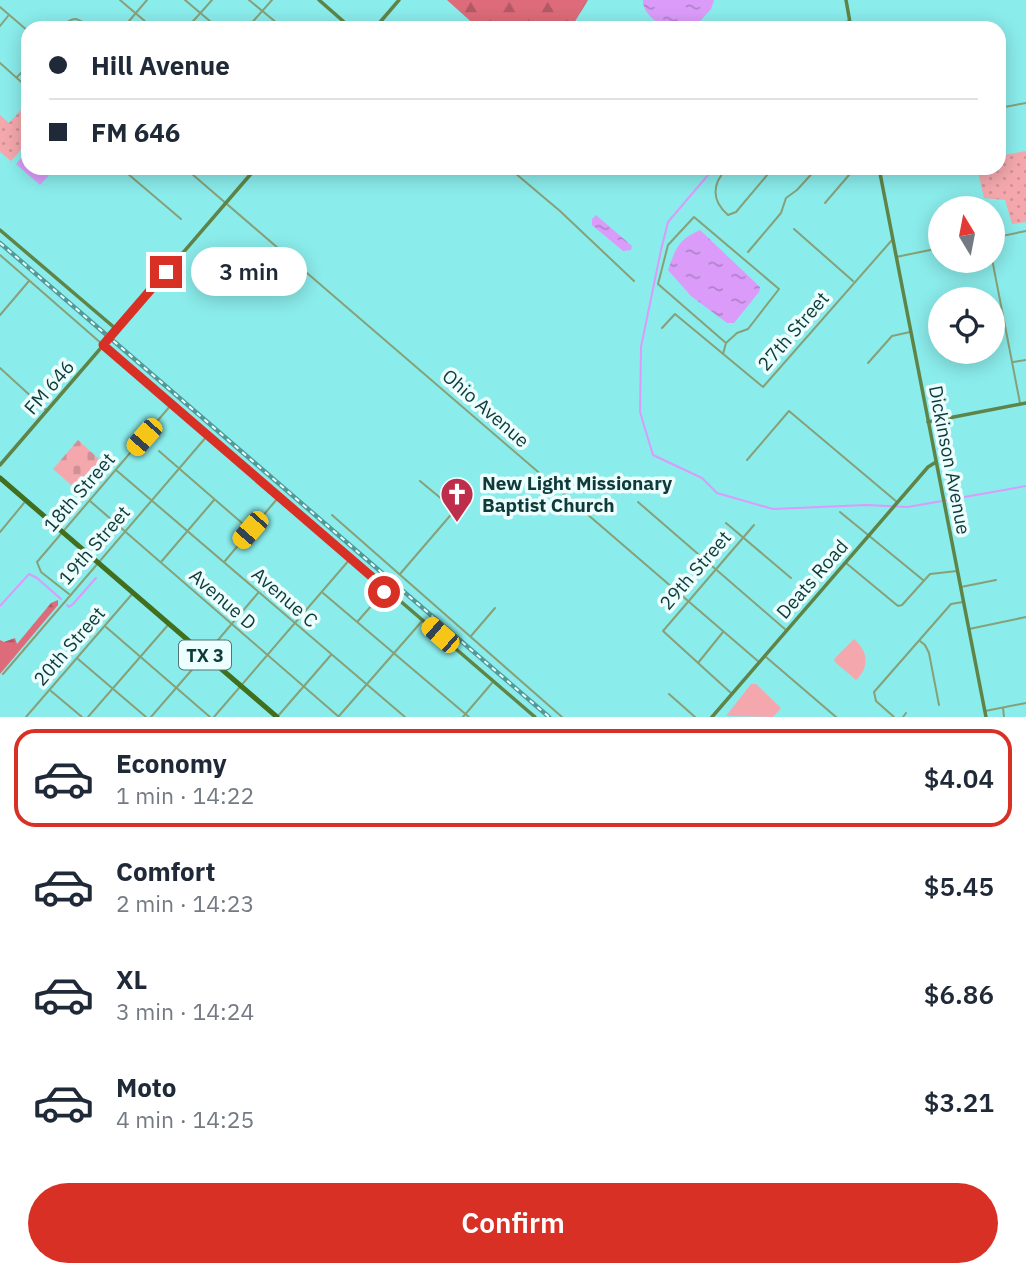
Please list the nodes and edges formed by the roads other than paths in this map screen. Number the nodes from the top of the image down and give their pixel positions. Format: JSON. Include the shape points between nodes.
{"nodes":[{"id":1,"x":120,"y":0,"type":"edge"},
{"id":2,"x":147,"y":0,"type":"edge"},
{"id":3,"x":185,"y":0,"type":"edge"},
{"id":4,"x":212,"y":0,"type":"edge"},
{"id":5,"x":249,"y":0,"type":"edge"},
{"id":6,"x":272,"y":0,"type":"edge"},
{"id":7,"x":319,"y":0,"type":"edge"},
{"id":8,"x":399,"y":0,"type":"edge"},
{"id":9,"x":846,"y":0,"type":"edge"},
{"id":10,"x":0,"y":7,"type":"edge"},
{"id":11,"x":262,"y":11,"type":"junction"},
{"id":12,"x":136,"y":13,"type":"junction"},
{"id":13,"x":200,"y":13,"type":"junction"},
{"id":14,"x":9,"y":15,"type":"junction"},
{"id":15,"x":849,"y":19,"type":"edge"},
{"id":16,"x":129,"y":21,"type":"edge"},
{"id":17,"x":145,"y":21,"type":"edge"},
{"id":18,"x":193,"y":21,"type":"edge"},
{"id":19,"x":210,"y":21,"type":"edge"},
{"id":20,"x":253,"y":21,"type":"edge"},
{"id":21,"x":274,"y":21,"type":"edge"},
{"id":22,"x":343,"y":21,"type":"edge"},
{"id":23,"x":381,"y":21,"type":"edge"},
{"id":24,"x":21,"y":25,"type":"edge"},
{"id":25,"x":0,"y":26,"type":"edge"},
{"id":26,"x":0,"y":63,"type":"edge"},
{"id":27,"x":21,"y":74,"type":"edge"},
{"id":28,"x":17,"y":78,"type":"junction"},
{"id":29,"x":21,"y":82,"type":"edge"},
{"id":30,"x":1026,"y":103,"type":"edge"},
{"id":31,"x":1006,"y":107,"type":"edge"},
{"id":32,"x":130,"y":175,"type":"edge"},
{"id":33,"x":193,"y":175,"type":"edge"},
{"id":34,"x":250,"y":175,"type":"edge"},
{"id":35,"x":517,"y":175,"type":"edge"},
{"id":36,"x":721,"y":175,"type":"edge"},
{"id":37,"x":767,"y":175,"type":"edge"},
{"id":38,"x":811,"y":175,"type":"edge"},
{"id":39,"x":849,"y":175,"type":"edge"},
{"id":40,"x":880,"y":175,"type":"edge"},
{"id":41,"x":225,"y":203,"type":"junction"},
{"id":42,"x":825,"y":203,"type":"dead end"},
{"id":43,"x":181,"y":219,"type":"dead end"},
{"id":44,"x":794,"y":229,"type":"dead end"},
{"id":45,"x":0,"y":230,"type":"edge"},
{"id":46,"x":1026,"y":231,"type":"edge"},
{"id":47,"x":1005,"y":235,"type":"edge"},
{"id":48,"x":892,"y":239,"type":"junction"},
{"id":49,"x":928,"y":250,"type":"edge"},
{"id":50,"x":748,"y":252,"type":"dead end"},
{"id":51,"x":0,"y":255,"type":"edge"},
{"id":52,"x":896,"y":257,"type":"junction"},
{"id":53,"x":995,"y":273,"type":"edge"},
{"id":54,"x":29,"y":280,"type":"junction"},
{"id":55,"x":634,"y":281,"type":"dead end"},
{"id":56,"x":854,"y":282,"type":"junction"},
{"id":57,"x":0,"y":315,"type":"edge"},
{"id":58,"x":662,"y":328,"type":"dead end"},
{"id":59,"x":116,"y":329,"type":"junction"},
{"id":60,"x":911,"y":332,"type":"junction"},
{"id":61,"x":726,"y":343,"type":"junction"},
{"id":62,"x":103,"y":345,"type":"junction"},
{"id":63,"x":723,"y":354,"type":"junction"},
{"id":64,"x":1026,"y":360,"type":"edge"},
{"id":65,"x":1013,"y":362,"type":"junction"},
{"id":66,"x":868,"y":363,"type":"dead end"},
{"id":67,"x":0,"y":368,"type":"edge"},
{"id":68,"x":172,"y":404,"type":"junction"},
{"id":69,"x":1023,"y":404,"type":"edge"},
{"id":70,"x":47,"y":411,"type":"junction"},
{"id":71,"x":928,"y":422,"type":"junction"},
{"id":72,"x":208,"y":436,"type":"junction"},
{"id":73,"x":144,"y":437,"type":"junction"},
{"id":74,"x":148,"y":440,"type":"dead end"},
{"id":75,"x":159,"y":451,"type":"dead end"},
{"id":76,"x":747,"y":460,"type":"dead end"},
{"id":77,"x":936,"y":462,"type":"junction"},
{"id":78,"x":0,"y":465,"type":"edge"},
{"id":79,"x":180,"y":468,"type":"junction"},
{"id":80,"x":116,"y":470,"type":"junction"},
{"id":81,"x":0,"y":478,"type":"edge"},
{"id":82,"x":420,"y":481,"type":"dead end"},
{"id":83,"x":279,"y":497,"type":"junction"},
{"id":84,"x":216,"y":499,"type":"junction"},
{"id":85,"x":152,"y":500,"type":"junction"},
{"id":86,"x":26,"y":501,"type":"junction"},
{"id":87,"x":90,"y":502,"type":"junction"},
{"id":88,"x":638,"y":502,"type":"dead end"},
{"id":89,"x":897,"y":503,"type":"junction"},
{"id":90,"x":840,"y":512,"type":"dead end"},
{"id":91,"x":332,"y":515,"type":"dead end"},
{"id":92,"x":726,"y":523,"type":"dead end"},
{"id":93,"x":754,"y":525,"type":"dead end"},
{"id":94,"x":250,"y":530,"type":"junction"},
{"id":95,"x":188,"y":531,"type":"junction"},
{"id":96,"x":0,"y":532,"type":"edge"},
{"id":97,"x":62,"y":532,"type":"junction"},
{"id":98,"x":124,"y":532,"type":"junction"},
{"id":99,"x":870,"y":534,"type":"junction"},
{"id":100,"x":743,"y":537,"type":"junction"},
{"id":101,"x":350,"y":558,"type":"junction"},
{"id":102,"x":98,"y":562,"type":"junction"},
{"id":103,"x":224,"y":562,"type":"junction"},
{"id":104,"x":845,"y":562,"type":"junction"},
{"id":105,"x":160,"y":563,"type":"junction"},
{"id":106,"x":716,"y":569,"type":"junction"},
{"id":107,"x":957,"y":570,"type":"junction"},
{"id":108,"x":400,"y":574,"type":"junction"},
{"id":109,"x":791,"y":578,"type":"dead end"},
{"id":110,"x":996,"y":580,"type":"dead end"},
{"id":111,"x":923,"y":581,"type":"junction"},
{"id":112,"x":960,"y":587,"type":"junction"},
{"id":113,"x":386,"y":589,"type":"junction"},
{"id":114,"x":322,"y":591,"type":"junction"},
{"id":115,"x":133,"y":593,"type":"junction"},
{"id":116,"x":258,"y":593,"type":"junction"},
{"id":117,"x":69,"y":595,"type":"junction"},
{"id":118,"x":688,"y":601,"type":"junction"},
{"id":119,"x":961,"y":602,"type":"junction"},
{"id":120,"x":495,"y":608,"type":"dead end"},
{"id":121,"x":1026,"y":617,"type":"edge"},
{"id":122,"x":423,"y":620,"type":"junction"},
{"id":123,"x":358,"y":622,"type":"junction"},
{"id":124,"x":294,"y":623,"type":"junction"},
{"id":125,"x":169,"y":624,"type":"junction"},
{"id":126,"x":232,"y":624,"type":"junction"},
{"id":127,"x":105,"y":626,"type":"junction"},
{"id":128,"x":968,"y":629,"type":"junction"},
{"id":129,"x":787,"y":631,"type":"junction"},
{"id":130,"x":724,"y":632,"type":"junction"},
{"id":131,"x":471,"y":637,"type":"junction"},
{"id":132,"x":919,"y":640,"type":"junction"},
{"id":133,"x":394,"y":653,"type":"junction"},
{"id":134,"x":267,"y":654,"type":"junction"},
{"id":135,"x":205,"y":655,"type":"junction"},
{"id":136,"x":331,"y":655,"type":"junction"},
{"id":137,"x":140,"y":657,"type":"junction"},
{"id":138,"x":78,"y":658,"type":"junction"},
{"id":139,"x":759,"y":662,"type":"junction"},
{"id":140,"x":697,"y":664,"type":"junction"},
{"id":141,"x":3,"y":674,"type":"dead end"},
{"id":142,"x":494,"y":682,"type":"junction"},
{"id":143,"x":240,"y":685,"type":"junction"},
{"id":144,"x":366,"y":685,"type":"junction"},
{"id":145,"x":303,"y":686,"type":"junction"},
{"id":146,"x":113,"y":688,"type":"junction"},
{"id":147,"x":176,"y":688,"type":"junction"},
{"id":148,"x":50,"y":690,"type":"junction"},
{"id":149,"x":669,"y":694,"type":"dead end"},
{"id":150,"x":732,"y":694,"type":"junction"},
{"id":151,"x":1026,"y":703,"type":"edge"},
{"id":152,"x":939,"y":705,"type":"dead end"},
{"id":153,"x":1003,"y":708,"type":"junction"},
{"id":154,"x":984,"y":711,"type":"junction"},
{"id":155,"x":906,"y":713,"type":"dead end"},
{"id":156,"x":402,"y":716,"type":"edge"},
{"id":157,"x":466,"y":716,"type":"edge"},
{"id":158,"x":26,"y":717,"type":"edge"},
{"id":159,"x":82,"y":717,"type":"edge"},
{"id":160,"x":88,"y":717,"type":"edge"},
{"id":161,"x":146,"y":717,"type":"edge"},
{"id":162,"x":151,"y":717,"type":"edge"},
{"id":163,"x":212,"y":717,"type":"edge"},
{"id":164,"x":277,"y":717,"type":"edge"},
{"id":165,"x":339,"y":717,"type":"edge"},
{"id":166,"x":535,"y":717,"type":"edge"},
{"id":167,"x":562,"y":717,"type":"edge"},
{"id":168,"x":695,"y":717,"type":"edge"},
{"id":169,"x":712,"y":717,"type":"edge"},
{"id":170,"x":836,"y":717,"type":"edge"},
{"id":171,"x":894,"y":717,"type":"edge"},
{"id":172,"x":903,"y":717,"type":"edge"},
{"id":173,"x":986,"y":717,"type":"edge"},
{"id":174,"x":1004,"y":717,"type":"edge"}],
"edges":[{"from":1,"to":12,"type":"street"},
{"from":2,"to":12,"type":"street"},
{"from":3,"to":13,"type":"street"},
{"from":4,"to":13,"type":"street"},
{"from":5,"to":11,"type":"street"},
{"from":6,"to":11,"type":"street"},
{"from":7,"to":22,"type":"street"},
{"from":8,"to":23,"type":"street"},
{"from":9,"to":15,"type":"street"},
{"from":10,"to":14,"type":"street"},
{"from":11,"to":20,"type":"street"},
{"from":11,"to":21,"type":"street"},
{"from":12,"to":16,"type":"street"},
{"from":12,"to":17,"type":"street"},
{"from":13,"to":18,"type":"street"},
{"from":13,"to":19,"type":"street"},
{"from":14,"to":24,"type":"street"},
{"from":14,"to":25,"type":"street"},
{"from":26,"to":28,"type":"street"},
{"from":27,"to":28,"type":"street"},
{"from":28,"to":29,"type":"street"},
{"from":30,"to":31,"type":"street"},
{"from":32,"to":43,"type":"street"},
{"from":33,"to":41,"type":"street","name":"Ohio Avenue"},
{"from":34,"to":41,"type":"street","name":"FM 646","number":"FM 646"},
{"from":35,"to":55,"type":"street"},
{"from":36,"to":37,"type":"street","via":[[714,191],[718,205],[729,215]]},
{"from":38,"to":50,"type":"street","via":[[786,198],[780,213]]},
{"from":39,"to":42,"type":"street"},
{"from":40,"to":48,"type":"street","name":"Dickinson Avenue"},
{"from":41,"to":59,"type":"street","name":"FM 646","number":"FM 646"},
{"from":41,"to":118,"type":"street","name":"Ohio Avenue"},
{"from":44,"to":56,"type":"street"},
{"from":45,"to":59,"type":"street"},
{"from":46,"to":47,"type":"street"},
{"from":48,"to":52,"type":"street","name":"Dickinson Avenue"},
{"from":48,"to":56,"type":"street","name":"27th Street"},
{"from":49,"to":52,"type":"street"},
{"from":51,"to":54,"type":"street"},
{"from":52,"to":60,"type":"street","name":"Dickinson Avenue"},
{"from":53,"to":65,"type":"street"},
{"from":54,"to":57,"type":"street"},
{"from":54,"to":62,"type":"street"},
{"from":56,"to":63,"type":"street","name":"27th Street","via":[[763,387]]},
{"from":58,"to":63,"type":"street","name":"27th Street","via":[[675,314]]},
{"from":59,"to":62,"type":"street","name":"FM 646","number":"FM 646"},
{"from":60,"to":66,"type":"street","via":[[892,336]]},
{"from":60,"to":71,"type":"street","name":"Dickinson Avenue"},
{"from":61,"to":61,"type":"street","via":[[658,284],[668,245],[694,217],[779,289],[748,329]]},
{"from":61,"to":63,"type":"street"},
{"from":62,"to":68,"type":"street"},
{"from":62,"to":70,"type":"street","name":"FM 646","number":"FM 646"},
{"from":64,"to":65,"type":"street"},
{"from":65,"to":69,"type":"street"},
{"from":67,"to":70,"type":"street"},
{"from":68,"to":72,"type":"street"},
{"from":68,"to":73,"type":"street","name":"18th Street"},
{"from":69,"to":71,"type":"street"},
{"from":70,"to":78,"type":"street","name":"FM 646","number":"FM 646"},
{"from":71,"to":77,"type":"street","name":"Dickinson Avenue"},
{"from":72,"to":79,"type":"street","name":"19th Street"},
{"from":72,"to":83,"type":"street"},
{"from":73,"to":74,"type":"street"},
{"from":73,"to":80,"type":"street","name":"18th Street"},
{"from":75,"to":79,"type":"street"},
{"from":76,"to":89,"type":"street","via":[[789,411]]},
{"from":77,"to":89,"type":"street","name":"Deats Road"},
{"from":77,"to":107,"type":"street","name":"Dickinson Avenue"},
{"from":79,"to":84,"type":"street"},
{"from":79,"to":85,"type":"street","name":"19th Street"},
{"from":80,"to":85,"type":"street","name":"Avenue C"},
{"from":80,"to":87,"type":"street","name":"18th Street"},
{"from":81,"to":86,"type":"main road","number":"TX 3"},
{"from":82,"to":108,"type":"street","via":[[455,510]]},
{"from":83,"to":94,"type":"street"},
{"from":83,"to":101,"type":"street"},
{"from":84,"to":94,"type":"street"},
{"from":84,"to":95,"type":"street"},
{"from":85,"to":95,"type":"street","name":"Avenue C"},
{"from":85,"to":98,"type":"street","name":"19th Street"},
{"from":86,"to":96,"type":"street"},
{"from":86,"to":97,"type":"main road","number":"TX 3"},
{"from":87,"to":97,"type":"street","name":"18th Street"},
{"from":87,"to":98,"type":"street","name":"Avenue D"},
{"from":88,"to":106,"type":"street"},
{"from":89,"to":99,"type":"street","name":"Deats Road"},
{"from":90,"to":99,"type":"street"},
{"from":91,"to":108,"type":"street"},
{"from":92,"to":100,"type":"street"},
{"from":93,"to":100,"type":"street","name":"29th Street"},
{"from":94,"to":103,"type":"street"},
{"from":95,"to":103,"type":"street","name":"Avenue C"},
{"from":95,"to":105,"type":"street"},
{"from":97,"to":102,"type":"main road","number":"TX 3"},
{"from":97,"to":117,"type":"street","name":"18th Street","via":[[37,566]]},
{"from":98,"to":102,"type":"street","name":"19th Street"},
{"from":98,"to":105,"type":"street","name":"Avenue D"},
{"from":99,"to":104,"type":"street","name":"Deats Road"},
{"from":99,"to":111,"type":"street"},
{"from":100,"to":106,"type":"street","name":"29th Street"},
{"from":100,"to":109,"type":"street"},
{"from":101,"to":113,"type":"street"},
{"from":101,"to":114,"type":"street"},
{"from":102,"to":115,"type":"main road","number":"TX 3"},
{"from":102,"to":117,"type":"street","name":"19th Street"},
{"from":103,"to":116,"type":"street","name":"Avenue C"},
{"from":104,"to":111,"type":"street","via":[[898,606]]},
{"from":104,"to":129,"type":"street","name":"Deats Road"},
{"from":105,"to":126,"type":"street","name":"Avenue D"},
{"from":106,"to":118,"type":"street","name":"29th Street"},
{"from":106,"to":129,"type":"street"},
{"from":107,"to":111,"type":"street","via":[[930,574]]},
{"from":107,"to":112,"type":"street","name":"Dickinson Avenue"},
{"from":108,"to":131,"type":"street"},
{"from":110,"to":112,"type":"street"},
{"from":112,"to":119,"type":"street","name":"Dickinson Avenue"},
{"from":113,"to":122,"type":"street"},
{"from":113,"to":123,"type":"street"},
{"from":114,"to":123,"type":"street"},
{"from":114,"to":124,"type":"street"},
{"from":115,"to":125,"type":"main road","number":"TX 3"},
{"from":115,"to":127,"type":"street","name":"20th Street"},
{"from":116,"to":124,"type":"street","name":"Avenue C"},
{"from":116,"to":126,"type":"street"},
{"from":117,"to":141,"type":"street","name":"19th Street"},
{"from":118,"to":130,"type":"street","name":"Ohio Avenue"},
{"from":118,"to":140,"type":"street","name":"29th Street","via":[[663,629]]},
{"from":119,"to":128,"type":"street","name":"Dickinson Avenue"},
{"from":119,"to":132,"type":"street","via":[[951,604]]},
{"from":120,"to":131,"type":"street"},
{"from":121,"to":128,"type":"street"},
{"from":122,"to":133,"type":"street"},
{"from":122,"to":142,"type":"street"},
{"from":123,"to":133,"type":"street"},
{"from":124,"to":134,"type":"street"},
{"from":124,"to":136,"type":"street","name":"Avenue C"},
{"from":125,"to":135,"type":"main road","number":"TX 3"},
{"from":125,"to":137,"type":"street"},
{"from":126,"to":134,"type":"street","name":"Avenue D"},
{"from":126,"to":135,"type":"street"},
{"from":127,"to":137,"type":"street"},
{"from":127,"to":138,"type":"street","name":"20th Street"},
{"from":128,"to":154,"type":"street","name":"Dickinson Avenue"},
{"from":129,"to":139,"type":"street","name":"Deats Road"},
{"from":130,"to":139,"type":"street","name":"Ohio Avenue"},
{"from":130,"to":140,"type":"street"},
{"from":131,"to":167,"type":"street"},
{"from":132,"to":152,"type":"street","via":[[929,653]]},
{"from":132,"to":171,"type":"street","via":[[874,692]]},
{"from":133,"to":144,"type":"street"},
{"from":133,"to":157,"type":"street"},
{"from":134,"to":143,"type":"street"},
{"from":134,"to":145,"type":"street","name":"Avenue D"},
{"from":135,"to":143,"type":"main road","number":"TX 3"},
{"from":135,"to":147,"type":"street"},
{"from":136,"to":144,"type":"street","name":"Avenue C"},
{"from":136,"to":145,"type":"street"},
{"from":137,"to":146,"type":"street"},
{"from":137,"to":147,"type":"street"},
{"from":138,"to":146,"type":"street"},
{"from":138,"to":148,"type":"street","name":"20th Street"},
{"from":139,"to":150,"type":"street","name":"Deats Road"},
{"from":139,"to":170,"type":"street","via":[[765,656]]},
{"from":140,"to":150,"type":"street"},
{"from":142,"to":157,"type":"street"},
{"from":142,"to":166,"type":"street"},
{"from":143,"to":163,"type":"street"},
{"from":143,"to":164,"type":"main road","number":"TX 3"},
{"from":144,"to":156,"type":"street","name":"Avenue C"},
{"from":144,"to":165,"type":"street"},
{"from":145,"to":164,"type":"street"},
{"from":145,"to":165,"type":"street","name":"Avenue D"},
{"from":146,"to":160,"type":"street"},
{"from":146,"to":161,"type":"street"},
{"from":147,"to":162,"type":"street"},
{"from":147,"to":163,"type":"street"},
{"from":148,"to":158,"type":"street","name":"20th Street"},
{"from":148,"to":159,"type":"street"},
{"from":149,"to":168,"type":"street"},
{"from":150,"to":169,"type":"street","name":"Deats Road"},
{"from":151,"to":153,"type":"street"},
{"from":153,"to":154,"type":"street"},
{"from":153,"to":174,"type":"street"},
{"from":154,"to":173,"type":"street","name":"Dickinson Avenue"},
{"from":155,"to":172,"type":"street"}]}
